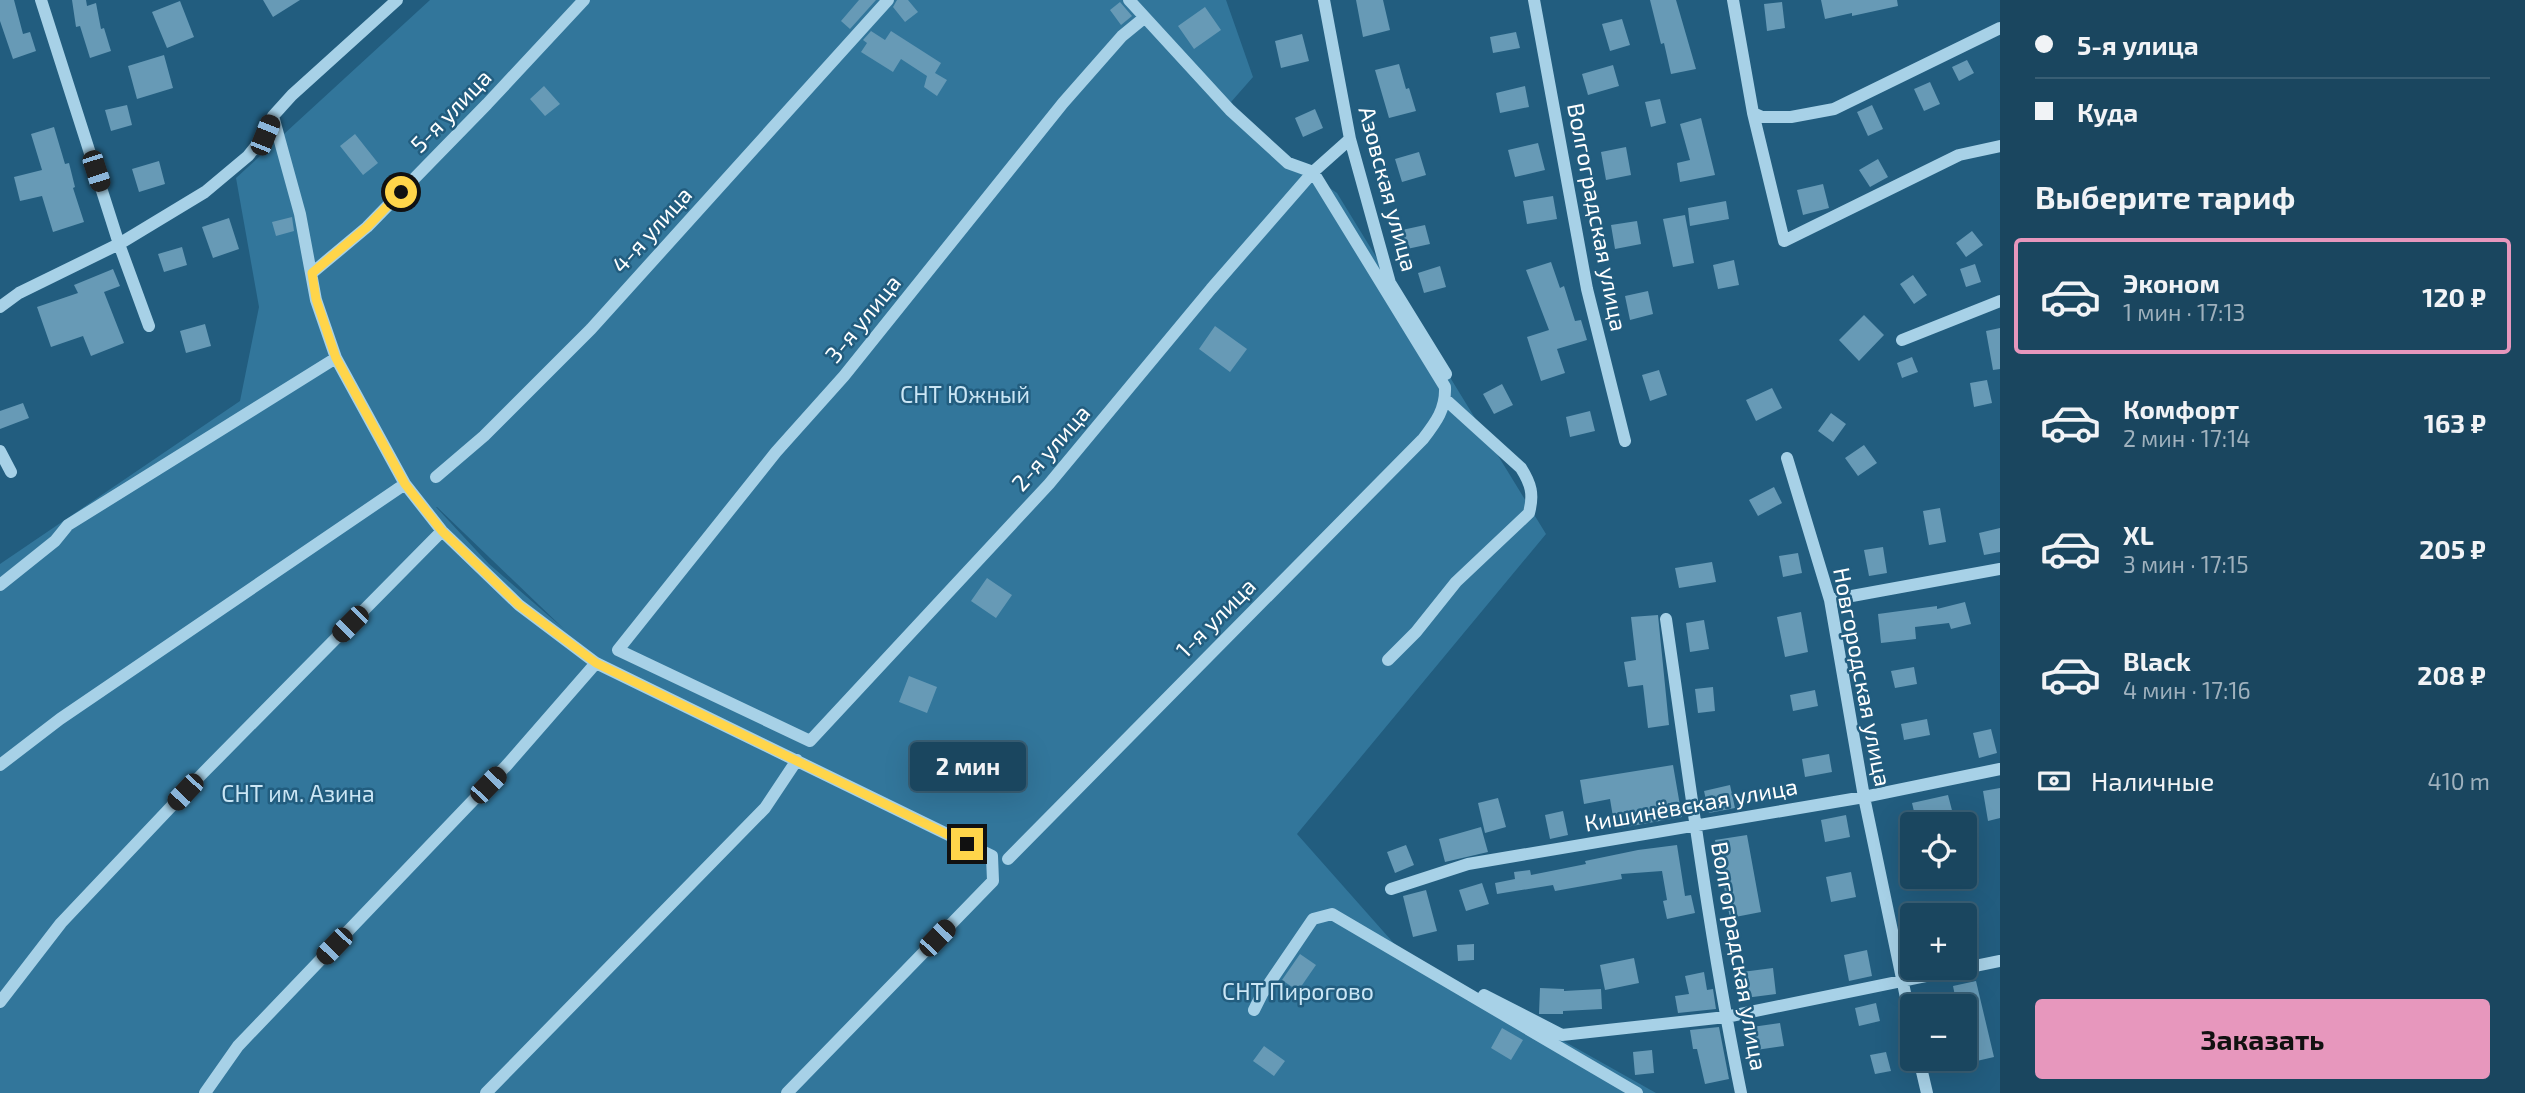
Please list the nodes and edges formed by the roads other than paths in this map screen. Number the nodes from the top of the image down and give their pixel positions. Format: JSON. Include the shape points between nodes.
{"nodes":[{"id":1,"x":41,"y":0,"type":"edge"},
{"id":2,"x":397,"y":0,"type":"edge"},
{"id":3,"x":584,"y":0,"type":"edge"},
{"id":4,"x":888,"y":0,"type":"edge"},
{"id":5,"x":1129,"y":0,"type":"edge"},
{"id":6,"x":1324,"y":0,"type":"edge"},
{"id":7,"x":1534,"y":0,"type":"edge"},
{"id":8,"x":1732,"y":0,"type":"edge"},
{"id":9,"x":1144,"y":18,"type":"junction"},
{"id":10,"x":2000,"y":28,"type":"edge"},
{"id":11,"x":1753,"y":113,"type":"junction"},
{"id":12,"x":273,"y":116,"type":"junction"},
{"id":13,"x":1350,"y":139,"type":"junction"},
{"id":14,"x":2000,"y":146,"type":"edge"},
{"id":15,"x":1313,"y":172,"type":"junction"},
{"id":16,"x":119,"y":244,"type":"junction"},
{"id":17,"x":312,"y":273,"type":"junction"},
{"id":18,"x":2000,"y":301,"type":"edge"},
{"id":19,"x":0,"y":307,"type":"edge"},
{"id":20,"x":149,"y":326,"type":"dead end"},
{"id":21,"x":1902,"y":340,"type":"dead end"},
{"id":22,"x":336,"y":358,"type":"junction"},
{"id":23,"x":1446,"y":374,"type":"dead end"},
{"id":24,"x":1446,"y":400,"type":"junction"},
{"id":25,"x":1625,"y":441,"type":"dead end"},
{"id":26,"x":0,"y":451,"type":"edge"},
{"id":27,"x":1787,"y":458,"type":"dead end"},
{"id":28,"x":11,"y":472,"type":"dead end"},
{"id":29,"x":436,"y":477,"type":"dead end"},
{"id":30,"x":405,"y":484,"type":"junction"},
{"id":31,"x":442,"y":531,"type":"junction"},
{"id":32,"x":2000,"y":569,"type":"edge"},
{"id":33,"x":0,"y":585,"type":"edge"},
{"id":34,"x":1830,"y":600,"type":"junction"},
{"id":35,"x":1666,"y":619,"type":"dead end"},
{"id":36,"x":1388,"y":660,"type":"dead end"},
{"id":37,"x":596,"y":663,"type":"junction"},
{"id":38,"x":810,"y":741,"type":"joint"},
{"id":39,"x":797,"y":760,"type":"junction"},
{"id":40,"x":0,"y":765,"type":"edge"},
{"id":41,"x":2000,"y":769,"type":"edge"},
{"id":42,"x":1864,"y":797,"type":"junction"},
{"id":43,"x":1695,"y":826,"type":"junction"},
{"id":44,"x":1008,"y":859,"type":"dead end"},
{"id":45,"x":1391,"y":889,"type":"dead end"},
{"id":46,"x":2000,"y":961,"type":"edge"},
{"id":47,"x":1901,"y":981,"type":"junction"},
{"id":48,"x":1904,"y":994,"type":"edge"},
{"id":49,"x":1484,"y":995,"type":"dead end"},
{"id":50,"x":0,"y":1002,"type":"edge"},
{"id":51,"x":1254,"y":1010,"type":"dead end"},
{"id":52,"x":1726,"y":1017,"type":"junction"},
{"id":53,"x":1922,"y":1071,"type":"edge"},
{"id":54,"x":209,"y":1092,"type":"edge"},
{"id":55,"x":486,"y":1093,"type":"edge"},
{"id":56,"x":787,"y":1093,"type":"edge"},
{"id":57,"x":1637,"y":1093,"type":"edge"},
{"id":58,"x":1741,"y":1093,"type":"edge"},
{"id":59,"x":1927,"y":1093,"type":"edge"}],
"edges":[{"from":1,"to":16,"type":"street"},
{"from":2,"to":12,"type":"street"},
{"from":3,"to":17,"type":"street","name":"5-я улица","via":[[367,227]]},
{"from":4,"to":29,"type":"street","name":"4-я улица","via":[[591,329]]},
{"from":5,"to":9,"type":"street"},
{"from":6,"to":13,"type":"street","name":"Азовская улица"},
{"from":7,"to":25,"type":"street","name":"Волгоградская улица","via":[[1587,289]]},
{"from":8,"to":11,"type":"street"},
{"from":9,"to":15,"type":"street","via":[[1230,110],[1288,163]]},
{"from":9,"to":38,"type":"street","name":"3-я улица","via":[[1122,36],[1063,103],[618,650]]},
{"from":10,"to":11,"type":"street","via":[[1834,109],[1791,117]]},
{"from":11,"to":14,"type":"street","via":[[1784,242],[1959,155]]},
{"from":12,"to":16,"type":"street","via":[[248,156],[205,192]]},
{"from":12,"to":17,"type":"street"},
{"from":13,"to":15,"type":"street","name":"2-я улица"},
{"from":13,"to":23,"type":"street","name":"Азовская улица","via":[[1390,284]]},
{"from":15,"to":24,"type":"street","via":[[1445,387]]},
{"from":15,"to":38,"type":"street","name":"2-я улица","via":[[1049,484]]},
{"from":16,"to":19,"type":"street"},
{"from":16,"to":20,"type":"street"},
{"from":17,"to":22,"type":"street"},
{"from":18,"to":21,"type":"street"},
{"from":22,"to":30,"type":"street"},
{"from":22,"to":33,"type":"street","via":[[68,525]]},
{"from":24,"to":36,"type":"street","via":[[1521,468],[1529,481],[1531,505],[1529,513],[1456,582]]},
{"from":24,"to":44,"type":"street","name":"1-я улица","via":[[1439,419],[1423,439]]},
{"from":26,"to":28,"type":"street"},
{"from":27,"to":34,"type":"street","name":"Новгородская улица"},
{"from":30,"to":31,"type":"street"},
{"from":30,"to":40,"type":"street","via":[[60,719]]},
{"from":31,"to":37,"type":"street","via":[[519,605]]},
{"from":31,"to":50,"type":"street","via":[[61,923]]},
{"from":32,"to":34,"type":"street"},
{"from":34,"to":42,"type":"street","name":"Новгородская улица"},
{"from":35,"to":43,"type":"street","name":"Волгоградская улица"},
{"from":37,"to":39,"type":"street"},
{"from":37,"to":54,"type":"street","via":[[507,765],[238,1046]]},
{"from":39,"to":55,"type":"street","via":[[765,808]]},
{"from":39,"to":56,"type":"street","via":[[992,856],[993,881]]},
{"from":41,"to":42,"type":"street","name":"Кишинёвская улица"},
{"from":42,"to":43,"type":"street","name":"Кишинёвская улица"},
{"from":42,"to":47,"type":"street","name":"Новгородская улица"},
{"from":43,"to":45,"type":"street","name":"Кишинёвская улица","via":[[1468,864]]},
{"from":43,"to":52,"type":"street","name":"Волгоградская улица"},
{"from":46,"to":47,"type":"street"},
{"from":47,"to":48,"type":"street","name":"Новгородская улица"},
{"from":47,"to":52,"type":"street"},
{"from":49,"to":52,"type":"street","via":[[1562,1035]]},
{"from":51,"to":57,"type":"street","via":[[1313,919],[1332,914]]},
{"from":52,"to":58,"type":"street","name":"Волгоградская улица"},
{"from":53,"to":59,"type":"street"}]}
